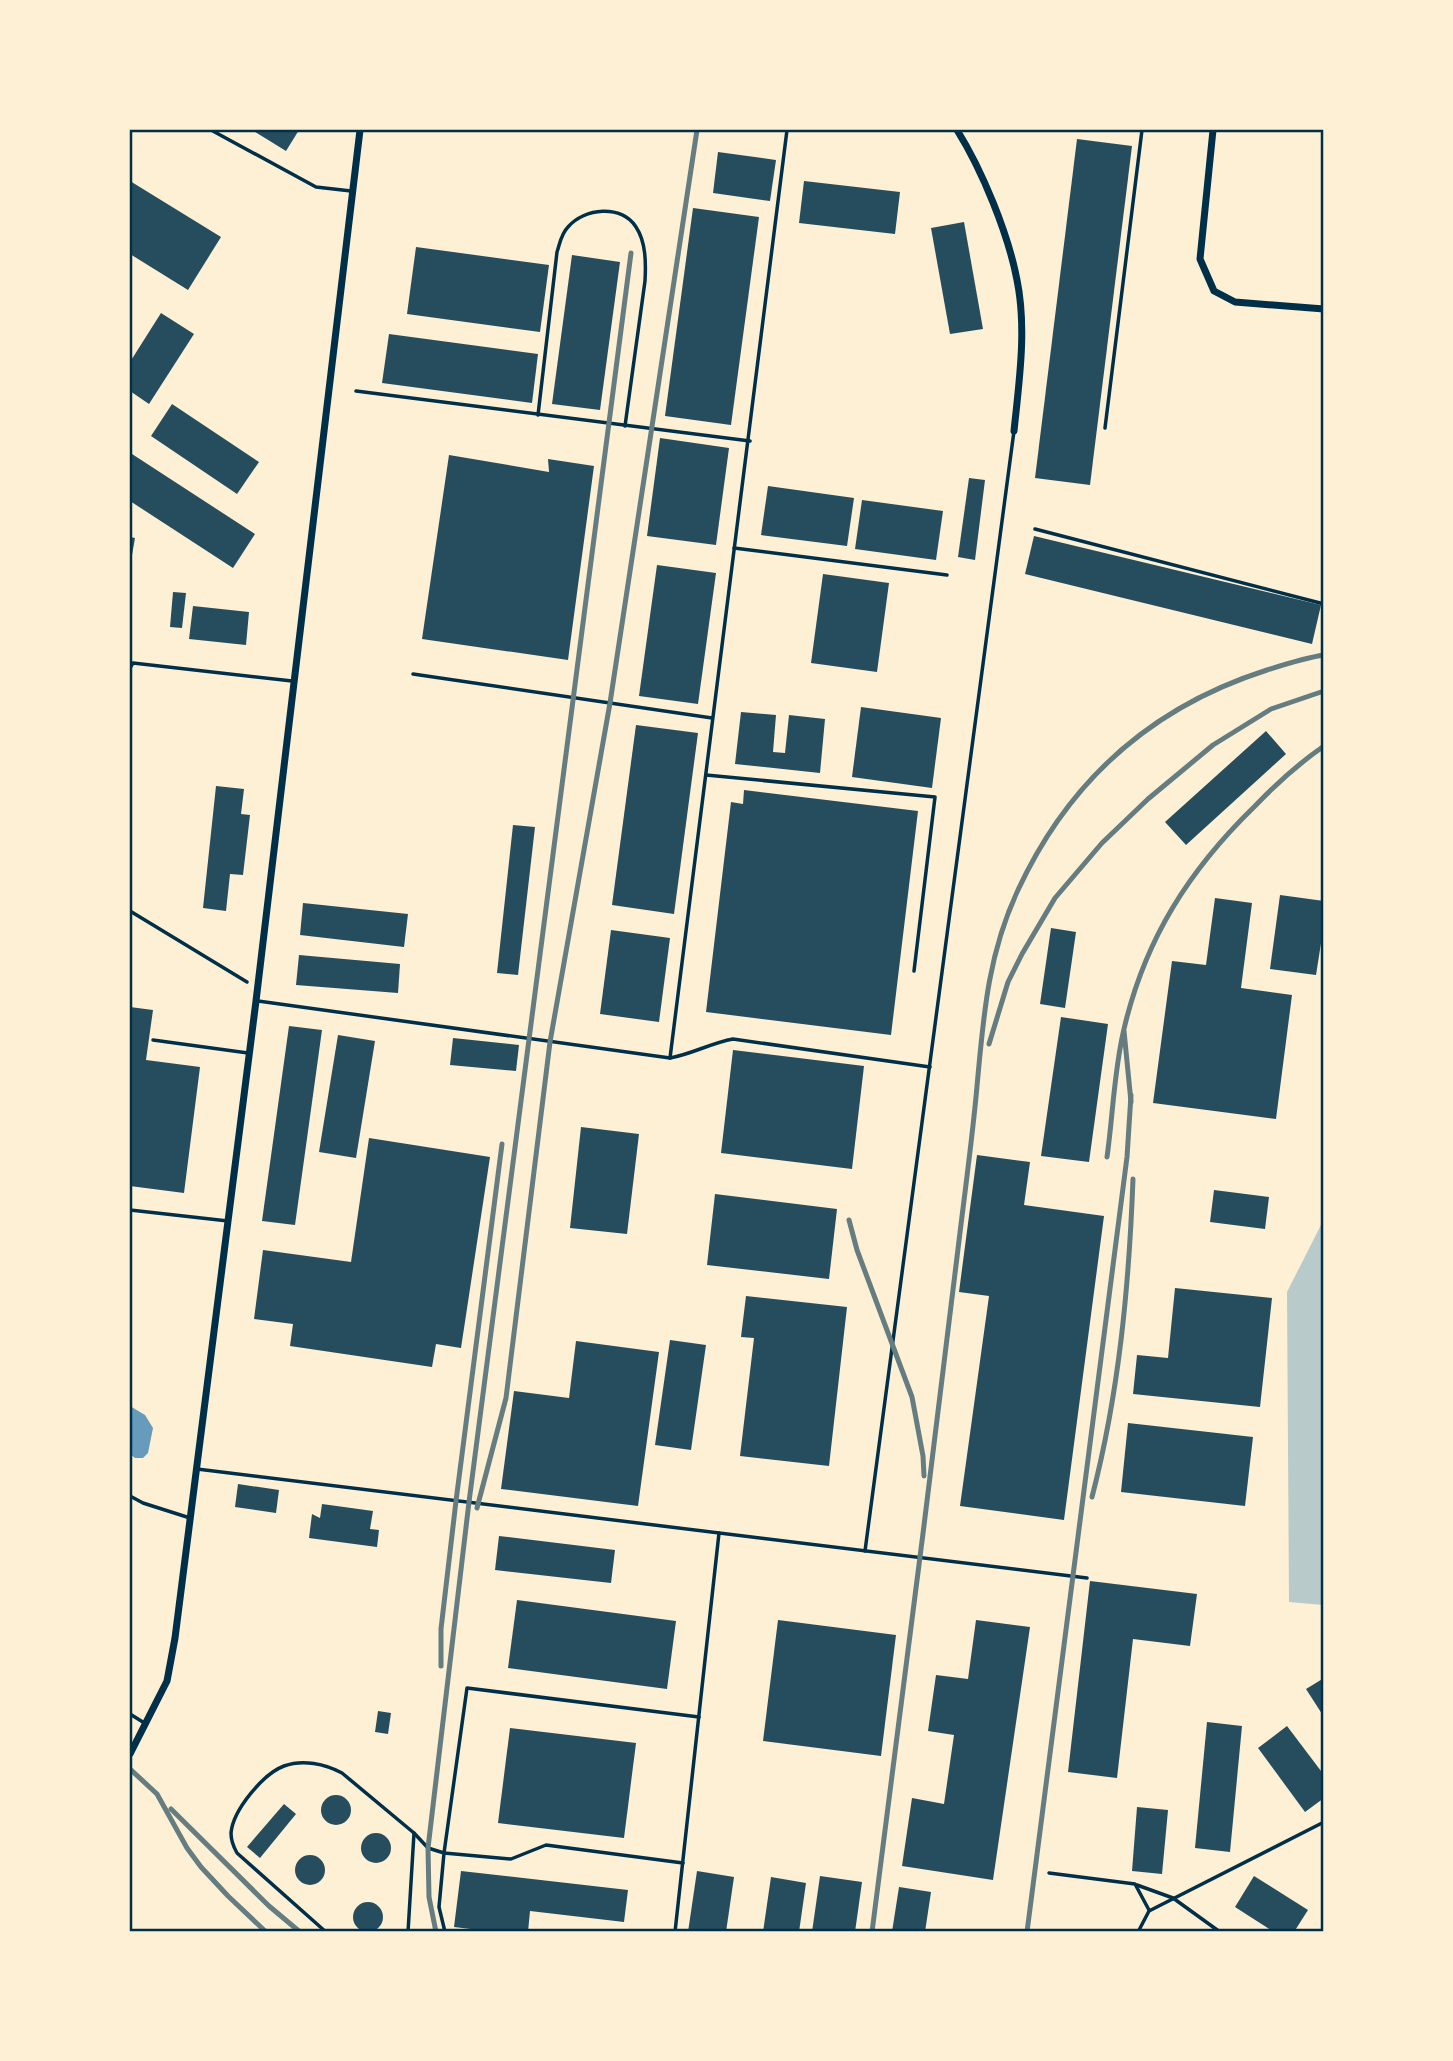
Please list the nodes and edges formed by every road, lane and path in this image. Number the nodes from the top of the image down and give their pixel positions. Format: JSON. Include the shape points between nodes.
{"nodes":[{"id":1,"x":211,"y":130,"type":"edge"},
{"id":2,"x":360,"y":130,"type":"edge"},
{"id":3,"x":787,"y":130,"type":"edge"},
{"id":4,"x":957,"y":130,"type":"edge"},
{"id":5,"x":1142,"y":130,"type":"edge"},
{"id":6,"x":1213,"y":130,"type":"edge"},
{"id":7,"x":353,"y":191,"type":"junction"},
{"id":8,"x":1324,"y":309,"type":"edge"},
{"id":9,"x":356,"y":391,"type":"dead end"},
{"id":10,"x":538,"y":415,"type":"junction"},
{"id":11,"x":625,"y":426,"type":"junction"},
{"id":12,"x":1105,"y":428,"type":"dead end"},
{"id":13,"x":1014,"y":431,"type":"joint"},
{"id":14,"x":750,"y":441,"type":"junction"},
{"id":15,"x":1035,"y":529,"type":"dead end"},
{"id":16,"x":734,"y":548,"type":"junction"},
{"id":17,"x":947,"y":575,"type":"dead end"},
{"id":18,"x":1324,"y":604,"type":"edge"},
{"id":19,"x":130,"y":668,"type":"edge"},
{"id":20,"x":413,"y":674,"type":"dead end"},
{"id":21,"x":294,"y":681,"type":"junction"},
{"id":22,"x":713,"y":718,"type":"junction"},
{"id":23,"x":705,"y":775,"type":"junction"},
{"id":24,"x":130,"y":911,"type":"edge"},
{"id":25,"x":914,"y":971,"type":"dead end"},
{"id":26,"x":257,"y":988,"type":"junction"},
{"id":27,"x":256,"y":1001,"type":"junction"},
{"id":28,"x":153,"y":1040,"type":"dead end"},
{"id":29,"x":249,"y":1054,"type":"junction"},
{"id":30,"x":670,"y":1058,"type":"junction"},
{"id":31,"x":930,"y":1067,"type":"junction"},
{"id":32,"x":130,"y":1210,"type":"edge"},
{"id":33,"x":228,"y":1221,"type":"junction"},
{"id":34,"x":196,"y":1468,"type":"junction"},
{"id":35,"x":130,"y":1496,"type":"edge"},
{"id":36,"x":190,"y":1518,"type":"junction"},
{"id":37,"x":719,"y":1533,"type":"junction"},
{"id":38,"x":865,"y":1551,"type":"junction"},
{"id":39,"x":1087,"y":1578,"type":"dead end"},
{"id":40,"x":130,"y":1714,"type":"edge"},
{"id":41,"x":699,"y":1717,"type":"junction"},
{"id":42,"x":146,"y":1724,"type":"junction"},
{"id":43,"x":130,"y":1754,"type":"edge"},
{"id":44,"x":1324,"y":1822,"type":"edge"},
{"id":45,"x":414,"y":1833,"type":"junction"},
{"id":46,"x":444,"y":1853,"type":"junction"},
{"id":47,"x":683,"y":1863,"type":"junction"},
{"id":48,"x":1049,"y":1873,"type":"dead end"},
{"id":49,"x":1135,"y":1884,"type":"junction"},
{"id":50,"x":1173,"y":1898,"type":"junction"},
{"id":51,"x":1149,"y":1911,"type":"junction"},
{"id":52,"x":326,"y":1931,"type":"edge"},
{"id":53,"x":408,"y":1931,"type":"edge"},
{"id":54,"x":446,"y":1931,"type":"edge"},
{"id":55,"x":675,"y":1931,"type":"edge"},
{"id":56,"x":1138,"y":1931,"type":"edge"},
{"id":57,"x":1220,"y":1931,"type":"edge"}],
"edges":[{"from":1,"to":7,"type":"lane","via":[[316,187]]},
{"from":2,"to":7,"type":"street"},
{"from":3,"to":14,"type":"lane"},
{"from":4,"to":13,"type":"street","via":[[990,196],[1017,281],[1021,369]]},
{"from":5,"to":12,"type":"lane"},
{"from":6,"to":8,"type":"street","via":[[1200,259],[1214,291],[1235,302]]},
{"from":7,"to":21,"type":"street"},
{"from":9,"to":10,"type":"lane"},
{"from":10,"to":11,"type":"lane"},
{"from":10,"to":11,"type":"lane","via":[[562,236],[579,218],[605,210],[628,217],[637,227],[646,262]]},
{"from":11,"to":14,"type":"lane"},
{"from":13,"to":31,"type":"lane"},
{"from":14,"to":16,"type":"lane"},
{"from":15,"to":18,"type":"lane"},
{"from":16,"to":17,"type":"lane"},
{"from":16,"to":22,"type":"lane"},
{"from":19,"to":21,"type":"lane","via":[[133,663]]},
{"from":20,"to":22,"type":"lane"},
{"from":21,"to":26,"type":"street"},
{"from":22,"to":23,"type":"lane"},
{"from":23,"to":25,"type":"lane","via":[[935,797]]},
{"from":23,"to":30,"type":"lane"},
{"from":24,"to":26,"type":"path"},
{"from":26,"to":27,"type":"street"},
{"from":27,"to":29,"type":"street"},
{"from":27,"to":30,"type":"lane"},
{"from":28,"to":29,"type":"lane"},
{"from":29,"to":33,"type":"street"},
{"from":30,"to":31,"type":"lane","via":[[733,1039]]},
{"from":31,"to":38,"type":"lane"},
{"from":32,"to":33,"type":"lane"},
{"from":33,"to":34,"type":"street"},
{"from":34,"to":36,"type":"street"},
{"from":34,"to":37,"type":"lane"},
{"from":35,"to":36,"type":"lane"},
{"from":36,"to":42,"type":"street","via":[[167,1681]]},
{"from":37,"to":38,"type":"lane"},
{"from":37,"to":41,"type":"lane"},
{"from":38,"to":39,"type":"lane"},
{"from":40,"to":42,"type":"lane"},
{"from":41,"to":46,"type":"lane","via":[[467,1688]]},
{"from":41,"to":47,"type":"lane"},
{"from":42,"to":43,"type":"street"},
{"from":44,"to":50,"type":"lane"},
{"from":45,"to":46,"type":"lane","via":[[428,1848]]},
{"from":45,"to":52,"type":"lane","via":[[330,1767],[284,1766],[256,1787],[233,1823],[232,1843],[237,1853]]},
{"from":45,"to":53,"type":"lane"},
{"from":46,"to":47,"type":"lane","via":[[511,1859],[546,1845]]},
{"from":46,"to":54,"type":"lane","via":[[439,1907]]},
{"from":47,"to":55,"type":"lane"},
{"from":48,"to":49,"type":"lane"},
{"from":49,"to":50,"type":"lane"},
{"from":49,"to":51,"type":"lane"},
{"from":50,"to":51,"type":"lane"},
{"from":50,"to":57,"type":"lane"},
{"from":51,"to":56,"type":"lane"}]}
